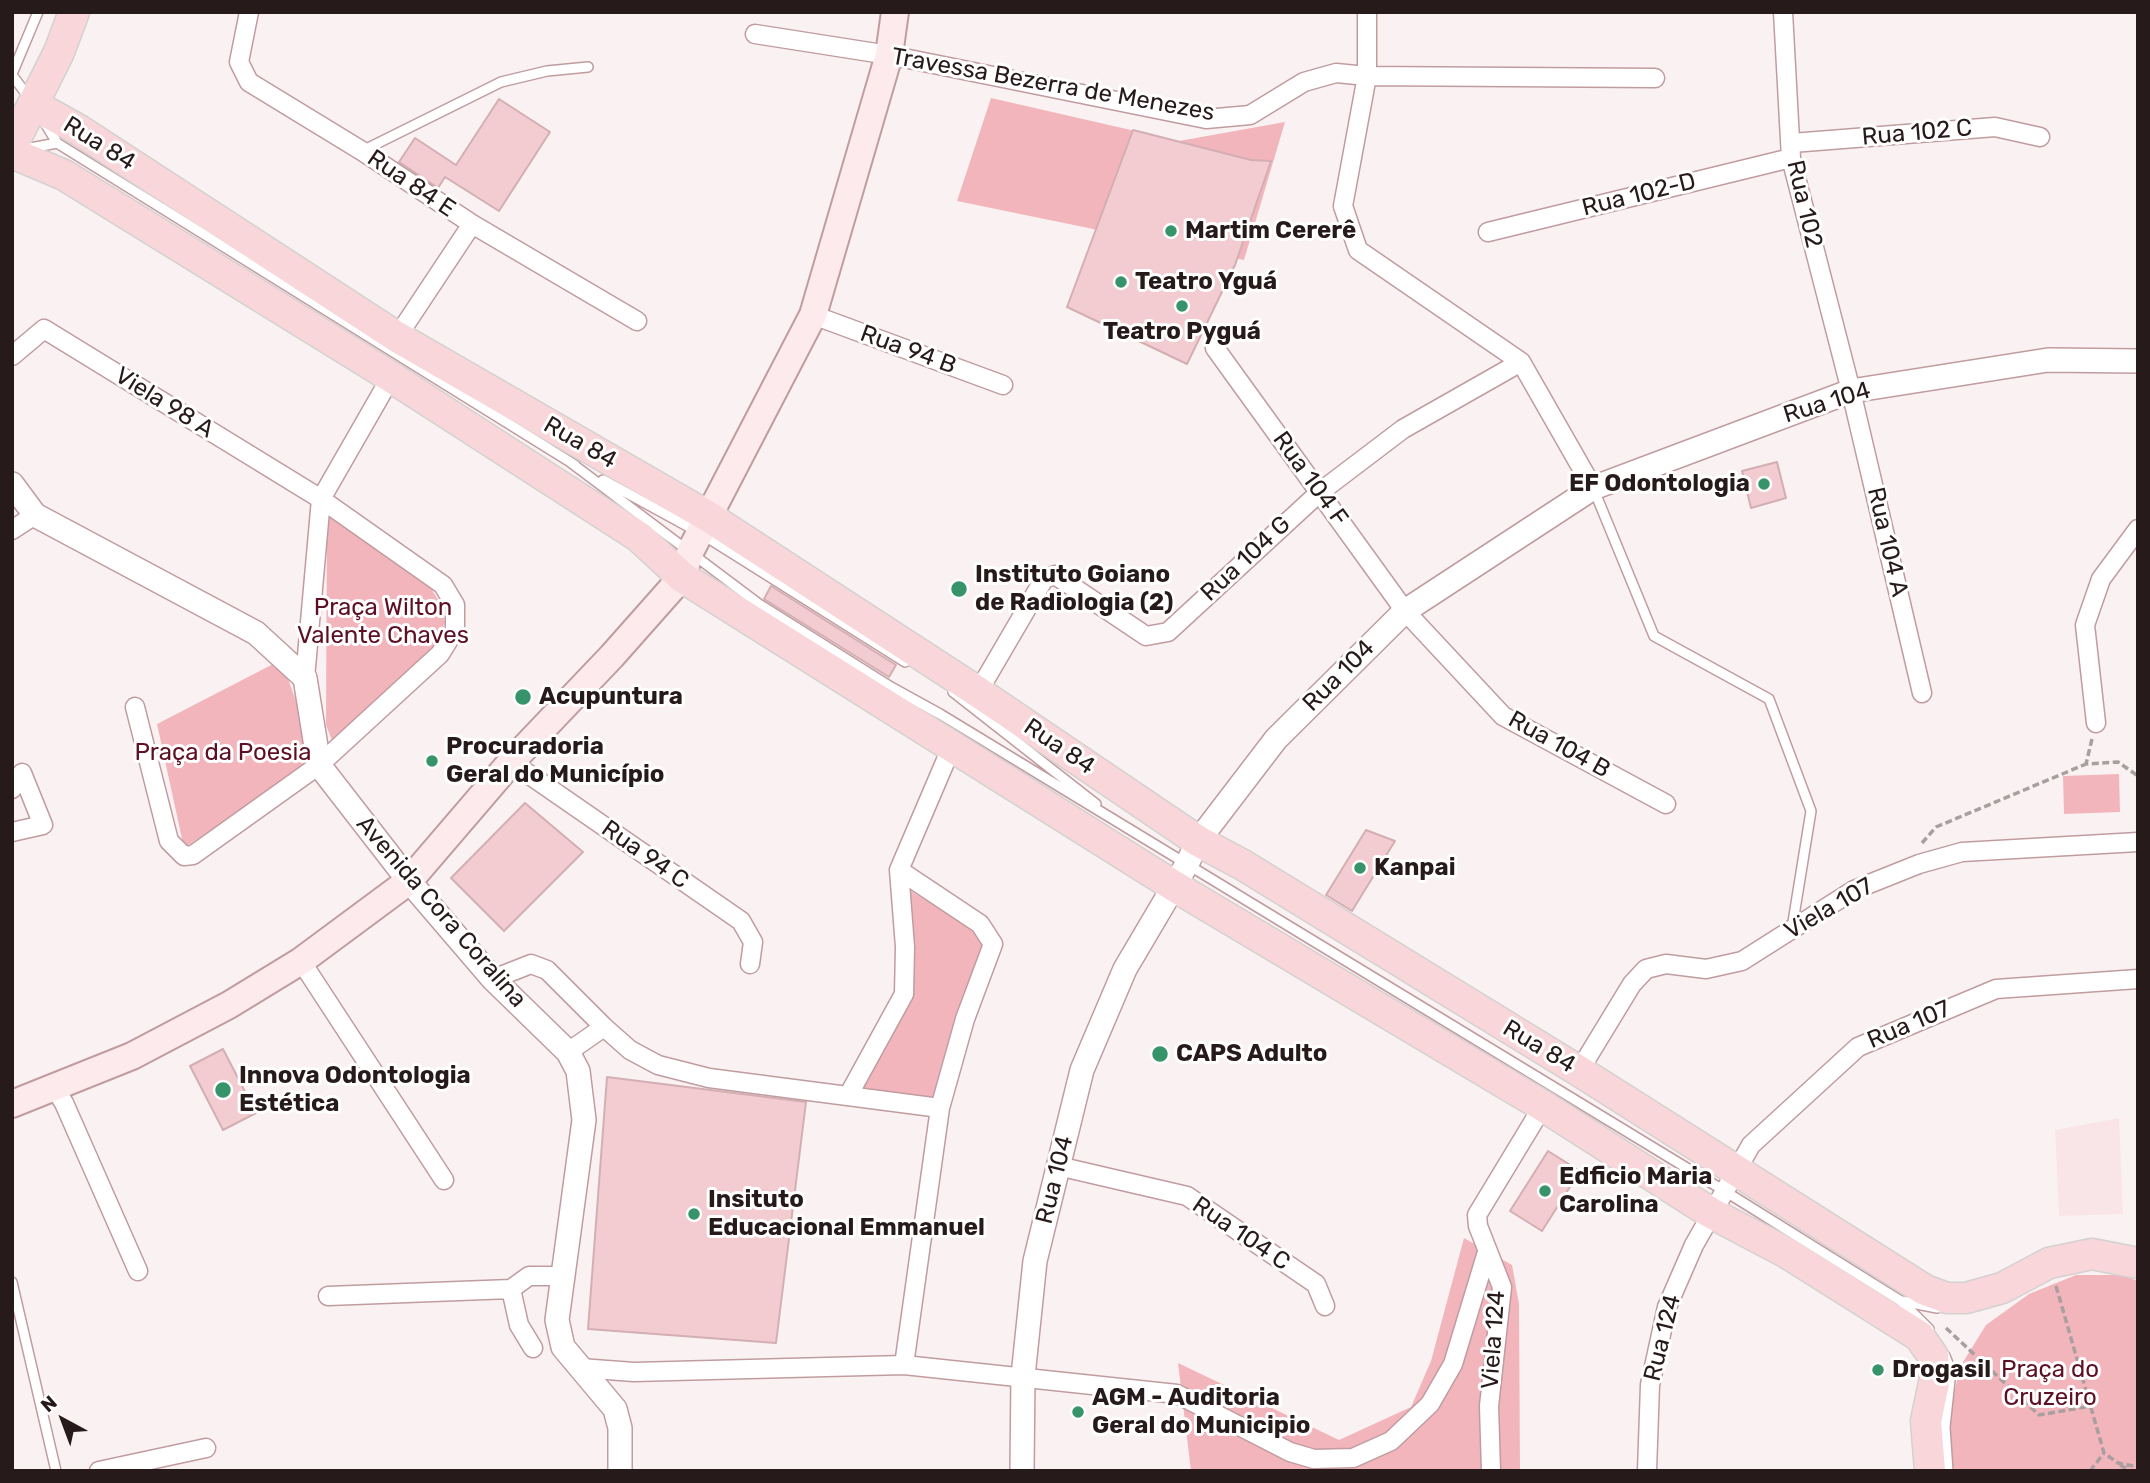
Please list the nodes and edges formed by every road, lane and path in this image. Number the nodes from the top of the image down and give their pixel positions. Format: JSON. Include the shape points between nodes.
{"nodes":[{"id":1,"x":38,"y":12,"type":"edge"},
{"id":2,"x":74,"y":12,"type":"edge"},
{"id":3,"x":249,"y":12,"type":"edge"},
{"id":4,"x":895,"y":12,"type":"edge"},
{"id":5,"x":1367,"y":12,"type":"edge"},
{"id":6,"x":1783,"y":12,"type":"edge"},
{"id":7,"x":755,"y":34,"type":"dead end"},
{"id":8,"x":889,"y":54,"type":"junction"},
{"id":9,"x":588,"y":67,"type":"dead end"},
{"id":10,"x":12,"y":74,"type":"edge"},
{"id":11,"x":1367,"y":76,"type":"junction"},
{"id":12,"x":1655,"y":78,"type":"dead end"},
{"id":13,"x":34,"y":105,"type":"junction"},
{"id":14,"x":2040,"y":137,"type":"dead end"},
{"id":15,"x":58,"y":143,"type":"junction"},
{"id":16,"x":12,"y":146,"type":"edge"},
{"id":17,"x":362,"y":151,"type":"junction"},
{"id":18,"x":1791,"y":151,"type":"junction"},
{"id":19,"x":12,"y":152,"type":"edge"},
{"id":20,"x":472,"y":224,"type":"junction"},
{"id":21,"x":1488,"y":232,"type":"dead end"},
{"id":22,"x":813,"y":315,"type":"junction"},
{"id":23,"x":637,"y":321,"type":"dead end"},
{"id":24,"x":397,"y":337,"type":"junction"},
{"id":25,"x":1215,"y":348,"type":"dead end"},
{"id":26,"x":12,"y":356,"type":"edge"},
{"id":27,"x":2138,"y":361,"type":"edge"},
{"id":28,"x":1521,"y":362,"type":"junction"},
{"id":29,"x":391,"y":377,"type":"junction"},
{"id":30,"x":1003,"y":385,"type":"dead end"},
{"id":31,"x":1851,"y":391,"type":"junction"},
{"id":32,"x":570,"y":462,"type":"junction"},
{"id":33,"x":12,"y":484,"type":"edge"},
{"id":34,"x":1593,"y":488,"type":"junction"},
{"id":35,"x":1320,"y":492,"type":"junction"},
{"id":36,"x":321,"y":499,"type":"junction"},
{"id":37,"x":35,"y":515,"type":"junction"},
{"id":38,"x":2138,"y":529,"type":"edge"},
{"id":39,"x":12,"y":530,"type":"edge"},
{"id":40,"x":696,"y":544,"type":"junction"},
{"id":41,"x":1405,"y":611,"type":"junction"},
{"id":42,"x":917,"y":670,"type":"dead end"},
{"id":43,"x":305,"y":678,"type":"junction"},
{"id":44,"x":940,"y":684,"type":"dead end"},
{"id":45,"x":978,"y":692,"type":"junction"},
{"id":46,"x":1922,"y":693,"type":"dead end"},
{"id":47,"x":135,"y":707,"type":"dead end"},
{"id":48,"x":2096,"y":723,"type":"joint"},
{"id":49,"x":952,"y":746,"type":"junction"},
{"id":50,"x":511,"y":762,"type":"junction"},
{"id":51,"x":2087,"y":764,"type":"junction"},
{"id":52,"x":319,"y":765,"type":"junction"},
{"id":53,"x":2138,"y":776,"type":"edge"},
{"id":54,"x":12,"y":789,"type":"edge"},
{"id":55,"x":1666,"y":804,"type":"dead end"},
{"id":56,"x":12,"y":832,"type":"edge"},
{"id":57,"x":1132,"y":832,"type":"junction"},
{"id":58,"x":2138,"y":842,"type":"edge"},
{"id":59,"x":1186,"y":864,"type":"junction"},
{"id":60,"x":1919,"y":864,"type":"junction"},
{"id":61,"x":898,"y":870,"type":"junction"},
{"id":62,"x":409,"y":881,"type":"junction"},
{"id":63,"x":1792,"y":928,"type":"junction"},
{"id":64,"x":301,"y":961,"type":"junction"},
{"id":65,"x":750,"y":964,"type":"dead end"},
{"id":66,"x":493,"y":979,"type":"junction"},
{"id":67,"x":2138,"y":979,"type":"edge"},
{"id":68,"x":604,"y":1027,"type":"junction"},
{"id":69,"x":568,"y":1052,"type":"junction"},
{"id":70,"x":1579,"y":1071,"type":"junction"},
{"id":71,"x":55,"y":1089,"type":"junction"},
{"id":72,"x":848,"y":1096,"type":"junction"},
{"id":73,"x":12,"y":1104,"type":"edge"},
{"id":74,"x":1543,"y":1106,"type":"junction"},
{"id":75,"x":940,"y":1108,"type":"junction"},
{"id":76,"x":1058,"y":1166,"type":"junction"},
{"id":77,"x":444,"y":1180,"type":"dead end"},
{"id":78,"x":1724,"y":1190,"type":"junction"},
{"id":79,"x":1487,"y":1252,"type":"junction"},
{"id":80,"x":2138,"y":1263,"type":"edge"},
{"id":81,"x":2138,"y":1271,"type":"edge"},
{"id":82,"x":138,"y":1272,"type":"dead end"},
{"id":83,"x":2052,"y":1274,"type":"joint"},
{"id":84,"x":563,"y":1276,"type":"junction"},
{"id":85,"x":12,"y":1282,"type":"edge"},
{"id":86,"x":511,"y":1289,"type":"junction"},
{"id":87,"x":328,"y":1296,"type":"dead end"},
{"id":88,"x":1900,"y":1301,"type":"junction"},
{"id":89,"x":1325,"y":1306,"type":"dead end"},
{"id":90,"x":1951,"y":1310,"type":"dead end"},
{"id":91,"x":1928,"y":1327,"type":"junction"},
{"id":92,"x":1935,"y":1337,"type":"dead end"},
{"id":93,"x":533,"y":1348,"type":"dead end"},
{"id":94,"x":1942,"y":1348,"type":"dead end"},
{"id":95,"x":904,"y":1365,"type":"junction"},
{"id":96,"x":580,"y":1368,"type":"junction"},
{"id":97,"x":1023,"y":1376,"type":"junction"},
{"id":98,"x":2091,"y":1406,"type":"junction"},
{"id":99,"x":206,"y":1448,"type":"dead end"},
{"id":100,"x":2104,"y":1453,"type":"junction"},
{"id":101,"x":2118,"y":1464,"type":"junction"},
{"id":102,"x":2138,"y":1467,"type":"edge"},
{"id":103,"x":56,"y":1471,"type":"edge"},
{"id":104,"x":99,"y":1471,"type":"edge"},
{"id":105,"x":620,"y":1471,"type":"edge"},
{"id":106,"x":1022,"y":1471,"type":"edge"},
{"id":107,"x":1491,"y":1471,"type":"edge"},
{"id":108,"x":1647,"y":1471,"type":"edge"},
{"id":109,"x":1930,"y":1471,"type":"edge"},
{"id":110,"x":1948,"y":1471,"type":"edge"},
{"id":111,"x":2090,"y":1471,"type":"edge"},
{"id":112,"x":2130,"y":1471,"type":"edge"}],
"edges":[{"from":1,"to":10,"type":"lane"},
{"from":2,"to":13,"type":"main road"},
{"from":3,"to":17,"type":"street","name":"Rua 84 E","via":[[239,62],[249,82]]},
{"from":4,"to":8,"type":"main road"},
{"from":5,"to":11,"type":"street"},
{"from":6,"to":18,"type":"street","name":"Rua 102"},
{"from":7,"to":8,"type":"street","name":"Travessa Bezerra de Menezes"},
{"from":8,"to":11,"type":"street","name":"Travessa Bezerra de Menezes","via":[[1206,119],[1250,115],[1325,74]]},
{"from":8,"to":22,"type":"main road"},
{"from":9,"to":17,"type":"lane","via":[[501,82]]},
{"from":10,"to":13,"type":"lane","name":"Rua 84"},
{"from":11,"to":12,"type":"street","name":"Travessa Bezerra de Menezes"},
{"from":11,"to":28,"type":"street","via":[[1343,206],[1358,250]]},
{"from":13,"to":15,"type":"lane"},
{"from":13,"to":16,"type":"main road"},
{"from":13,"to":24,"type":"main road","name":"Rua 84"},
{"from":14,"to":18,"type":"street","name":"Rua 102 C","via":[[1995,127]]},
{"from":15,"to":19,"type":"lane"},
{"from":15,"to":32,"type":"lane"},
{"from":17,"to":20,"type":"street","name":"Rua 84 E"},
{"from":18,"to":21,"type":"street","name":"Rua 102-D"},
{"from":18,"to":31,"type":"street","name":"Rua 102"},
{"from":19,"to":29,"type":"main road","name":"Rua 84","via":[[64,175]]},
{"from":20,"to":23,"type":"street","name":"Rua 84 E"},
{"from":20,"to":24,"type":"street"},
{"from":22,"to":30,"type":"street","name":"Rua 94 B"},
{"from":22,"to":40,"type":"main road"},
{"from":24,"to":40,"type":"main road","name":"Rua 84"},
{"from":25,"to":35,"type":"street","name":"Rua 104 F"},
{"from":26,"to":36,"type":"street","name":"Viela 98 A","via":[[44,329]]},
{"from":27,"to":31,"type":"street","name":"Rua 104","via":[[2048,360]]},
{"from":28,"to":34,"type":"street"},
{"from":28,"to":35,"type":"street","name":"Rua 104 G","via":[[1403,429]]},
{"from":29,"to":36,"type":"street"},
{"from":29,"to":40,"type":"main road","name":"Rua 84","via":[[639,537]]},
{"from":31,"to":34,"type":"street","name":"Rua 104"},
{"from":31,"to":46,"type":"street","name":"Rua 104 A"},
{"from":32,"to":40,"type":"lane"},
{"from":32,"to":40,"type":"lane"},
{"from":33,"to":37,"type":"street"},
{"from":34,"to":41,"type":"street","name":"Rua 104"},
{"from":34,"to":63,"type":"lane","via":[[1654,636],[1769,699],[1811,811]]},
{"from":35,"to":41,"type":"street","name":"Rua 104 F"},
{"from":35,"to":45,"type":"street","name":"Rua 104 G","via":[[1168,632],[1146,636],[1055,575],[1044,579]]},
{"from":36,"to":43,"type":"street"},
{"from":36,"to":52,"type":"street","via":[[443,585],[455,605],[455,630],[440,654]]},
{"from":37,"to":39,"type":"street"},
{"from":37,"to":43,"type":"street","via":[[256,633]]},
{"from":38,"to":48,"type":"street","via":[[2101,579],[2085,625]]},
{"from":40,"to":42,"type":"lane"},
{"from":40,"to":45,"type":"main road","name":"Rua 84"},
{"from":40,"to":49,"type":"main road","name":"Rua 84"},
{"from":40,"to":50,"type":"main road","via":[[612,656]]},
{"from":40,"to":57,"type":"lane","via":[[769,611]]},
{"from":41,"to":55,"type":"street","name":"Rua 104 B","via":[[1503,716]]},
{"from":41,"to":59,"type":"street","name":"Rua 104","via":[[1276,738]]},
{"from":43,"to":52,"type":"street","name":"Avenida Cora Coralina"},
{"from":44,"to":57,"type":"lane"},
{"from":45,"to":59,"type":"main road","name":"Rua 84"},
{"from":47,"to":52,"type":"street","via":[[169,841],[184,856],[193,855]]},
{"from":48,"to":51,"type":"path"},
{"from":49,"to":59,"type":"main road","name":"Rua 84"},
{"from":49,"to":61,"type":"street"},
{"from":50,"to":62,"type":"main road"},
{"from":50,"to":65,"type":"street","name":"Rua 94 C","via":[[741,921],[753,942]]},
{"from":51,"to":53,"type":"path","via":[[2118,762]]},
{"from":51,"to":60,"type":"path","via":[[1936,827],[1916,849]]},
{"from":52,"to":62,"type":"street","name":"Avenida Cora Coralina"},
{"from":54,"to":56,"type":"street","via":[[22,773],[43,825]]},
{"from":57,"to":59,"type":"lane"},
{"from":58,"to":60,"type":"street","name":"Viela 107","via":[[1962,852]]},
{"from":59,"to":70,"type":"main road","name":"Rua 84","via":[[1254,872]]},
{"from":59,"to":74,"type":"main road","name":"Rua 84"},
{"from":59,"to":76,"type":"street","name":"Rua 104","via":[[1125,969],[1082,1070]]},
{"from":59,"to":78,"type":"lane"},
{"from":60,"to":63,"type":"street","name":"Viela 107","via":[[1854,890]]},
{"from":61,"to":72,"type":"street","via":[[904,994]]},
{"from":61,"to":75,"type":"street","via":[[980,924],[992,944]]},
{"from":62,"to":64,"type":"main road"},
{"from":62,"to":66,"type":"street","name":"Avenida Cora Coralina"},
{"from":63,"to":70,"type":"street","name":"Viela 107","via":[[1742,961],[1706,970],[1666,964],[1646,969]]},
{"from":64,"to":71,"type":"main road","via":[[132,1056]]},
{"from":64,"to":77,"type":"street"},
{"from":66,"to":68,"type":"street","via":[[531,964],[547,970]]},
{"from":66,"to":69,"type":"street","name":"Avenida Cora Coralina"},
{"from":67,"to":78,"type":"street","name":"Rua 107","via":[[1996,989],[1858,1047],[1751,1145]]},
{"from":68,"to":69,"type":"street"},
{"from":68,"to":72,"type":"street","via":[[630,1050],[658,1065],[709,1078]]},
{"from":69,"to":84,"type":"street","name":"Avenida Cora Coralina","via":[[583,1092],[584,1120]]},
{"from":70,"to":78,"type":"main road","name":"Rua 84"},
{"from":71,"to":73,"type":"main road"},
{"from":71,"to":82,"type":"street"},
{"from":72,"to":75,"type":"street"},
{"from":74,"to":78,"type":"main road","name":"Rua 84"},
{"from":74,"to":79,"type":"street","name":"Viela 124","via":[[1477,1215]]},
{"from":75,"to":95,"type":"street"},
{"from":76,"to":89,"type":"street","name":"Rua 104 C","via":[[1187,1196],[1316,1284]]},
{"from":76,"to":97,"type":"street","name":"Rua 104","via":[[1034,1261]]},
{"from":78,"to":80,"type":"main road","name":"Rua 84","via":[[1947,1298],[2002,1288],[2049,1263],[2092,1254]]},
{"from":78,"to":88,"type":"lane"},
{"from":78,"to":108,"type":"street","name":"Rua 124","via":[[1667,1307],[1650,1385]]},
{"from":78,"to":109,"type":"main road","name":"Rua 84","via":[[1787,1253],[1919,1336],[1933,1356],[1935,1378],[1926,1421]]},
{"from":79,"to":97,"type":"street","via":[[1453,1364],[1430,1404],[1391,1441],[1353,1458],[1314,1459],[1290,1452],[1177,1394]]},
{"from":79,"to":107,"type":"street","name":"Viela 124","via":[[1502,1287],[1489,1406]]},
{"from":81,"to":83,"type":"lane","via":[[2105,1264]]},
{"from":83,"to":98,"type":"path"},
{"from":84,"to":86,"type":"street","via":[[529,1276]]},
{"from":84,"to":96,"type":"street","name":"Avenida Cora Coralina","via":[[559,1334]]},
{"from":85,"to":103,"type":"lane"},
{"from":86,"to":87,"type":"street"},
{"from":86,"to":93,"type":"street","via":[[519,1325]]},
{"from":88,"to":90,"type":"lane"},
{"from":88,"to":91,"type":"lane"},
{"from":91,"to":92,"type":"lane"},
{"from":91,"to":98,"type":"path","via":[[1935,1318],[2039,1415]]},
{"from":94,"to":110,"type":"lane","via":[[1951,1371],[1945,1427]]},
{"from":95,"to":96,"type":"street"},
{"from":95,"to":97,"type":"street"},
{"from":96,"to":105,"type":"street","name":"Avenida Cora Coralina","via":[[615,1409]]},
{"from":97,"to":106,"type":"street","name":"Rua 104"},
{"from":98,"to":100,"type":"path"},
{"from":99,"to":104,"type":"street"},
{"from":100,"to":101,"type":"path"},
{"from":100,"to":111,"type":"path"},
{"from":101,"to":102,"type":"path"},
{"from":101,"to":112,"type":"path"}]}
